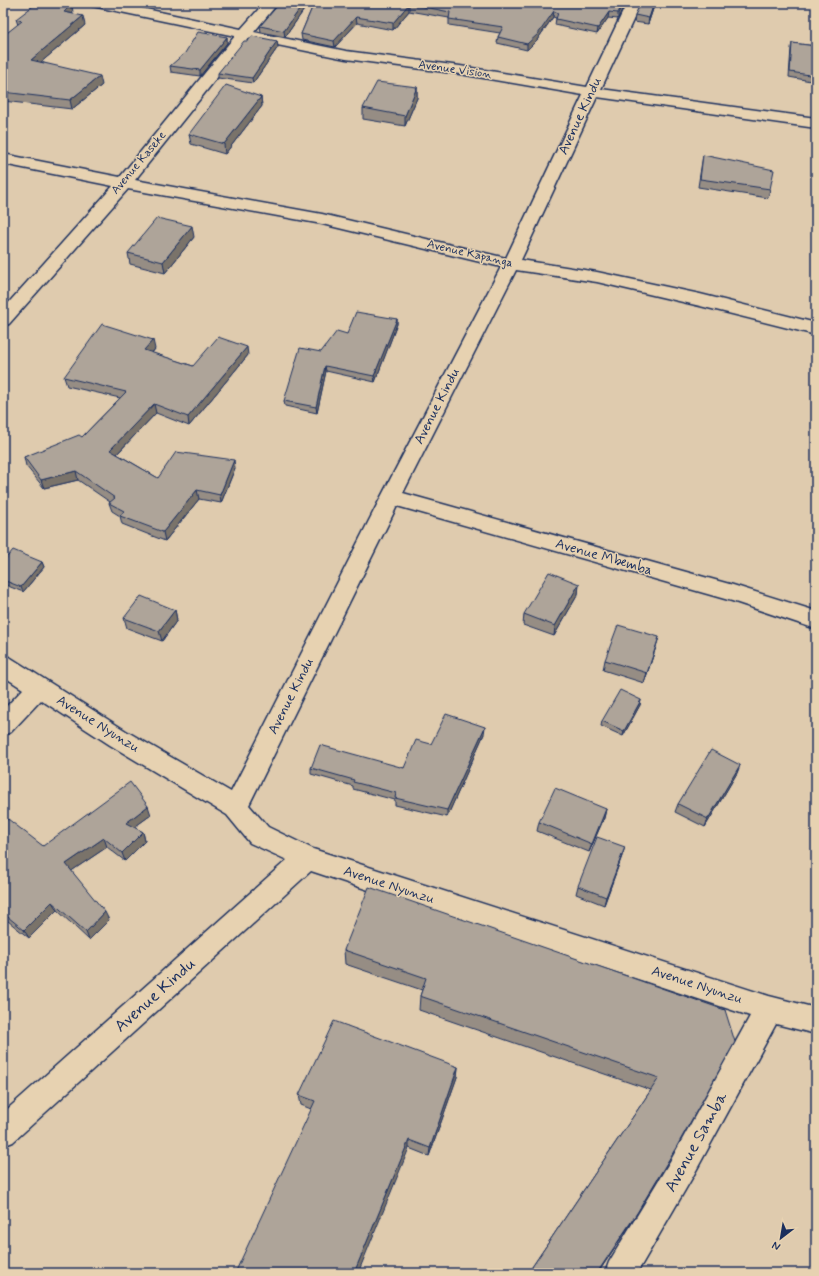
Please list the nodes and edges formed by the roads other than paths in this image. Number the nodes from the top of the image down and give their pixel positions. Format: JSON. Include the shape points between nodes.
{"nodes":[{"id":1,"x":97,"y":3,"type":"edge"},
{"id":2,"x":271,"y":3,"type":"edge"},
{"id":3,"x":634,"y":3,"type":"edge"},
{"id":4,"x":244,"y":34,"type":"junction"},
{"id":5,"x":591,"y":92,"type":"junction"},
{"id":6,"x":816,"y":123,"type":"edge"},
{"id":7,"x":3,"y":159,"type":"edge"},
{"id":8,"x":124,"y":183,"type":"junction"},
{"id":9,"x":511,"y":264,"type":"junction"},
{"id":10,"x":3,"y":320,"type":"edge"},
{"id":11,"x":816,"y":329,"type":"edge"},
{"id":12,"x":390,"y":497,"type":"junction"},
{"id":13,"x":816,"y":620,"type":"edge"},
{"id":14,"x":3,"y":664,"type":"edge"},
{"id":15,"x":39,"y":687,"type":"junction"},
{"id":16,"x":3,"y":725,"type":"edge"},
{"id":17,"x":236,"y":808,"type":"junction"},
{"id":18,"x":307,"y":858,"type":"junction"},
{"id":19,"x":769,"y":1009,"type":"junction"},
{"id":20,"x":816,"y":1021,"type":"edge"},
{"id":21,"x":3,"y":1132,"type":"edge"},
{"id":22,"x":620,"y":1273,"type":"edge"}],
"edges":[{"from":1,"to":4,"type":"street","name":"Avenue Vision"},
{"from":2,"to":4,"type":"street","name":"Avenue Kaseke"},
{"from":3,"to":5,"type":"street","name":"Avenue Kindu"},
{"from":4,"to":5,"type":"street","name":"Avenue Vision","via":[[346,55],[460,70]]},
{"from":4,"to":8,"type":"street","name":"Avenue Kaseke"},
{"from":5,"to":6,"type":"street","name":"Avenue Vision"},
{"from":5,"to":9,"type":"street","name":"Avenue Kindu"},
{"from":7,"to":8,"type":"street","name":"Avenue Kapanga"},
{"from":8,"to":9,"type":"street","name":"Avenue Kapanga","via":[[322,218]]},
{"from":8,"to":10,"type":"street","name":"Avenue Kaseke"},
{"from":9,"to":11,"type":"street","name":"Avenue Kapanga","via":[[597,277],[707,301]]},
{"from":9,"to":12,"type":"street","name":"Avenue Kindu"},
{"from":12,"to":13,"type":"street","name":"Avenue Mbemba","via":[[733,593]]},
{"from":12,"to":17,"type":"street","name":"Avenue Kindu"},
{"from":14,"to":15,"type":"street","name":"Avenue Nyunzu"},
{"from":15,"to":16,"type":"street"},
{"from":15,"to":17,"type":"street","name":"Avenue Nyunzu","via":[[118,738]]},
{"from":17,"to":18,"type":"street","name":"Avenue Nyunzu","via":[[259,835]]},
{"from":18,"to":19,"type":"street","name":"Avenue Nyunzu"},
{"from":18,"to":21,"type":"street","name":"Avenue Kindu"},
{"from":19,"to":20,"type":"street","name":"Avenue Nyunzu"},
{"from":19,"to":22,"type":"street","name":"Avenue Samba","via":[[682,1168]]}]}
